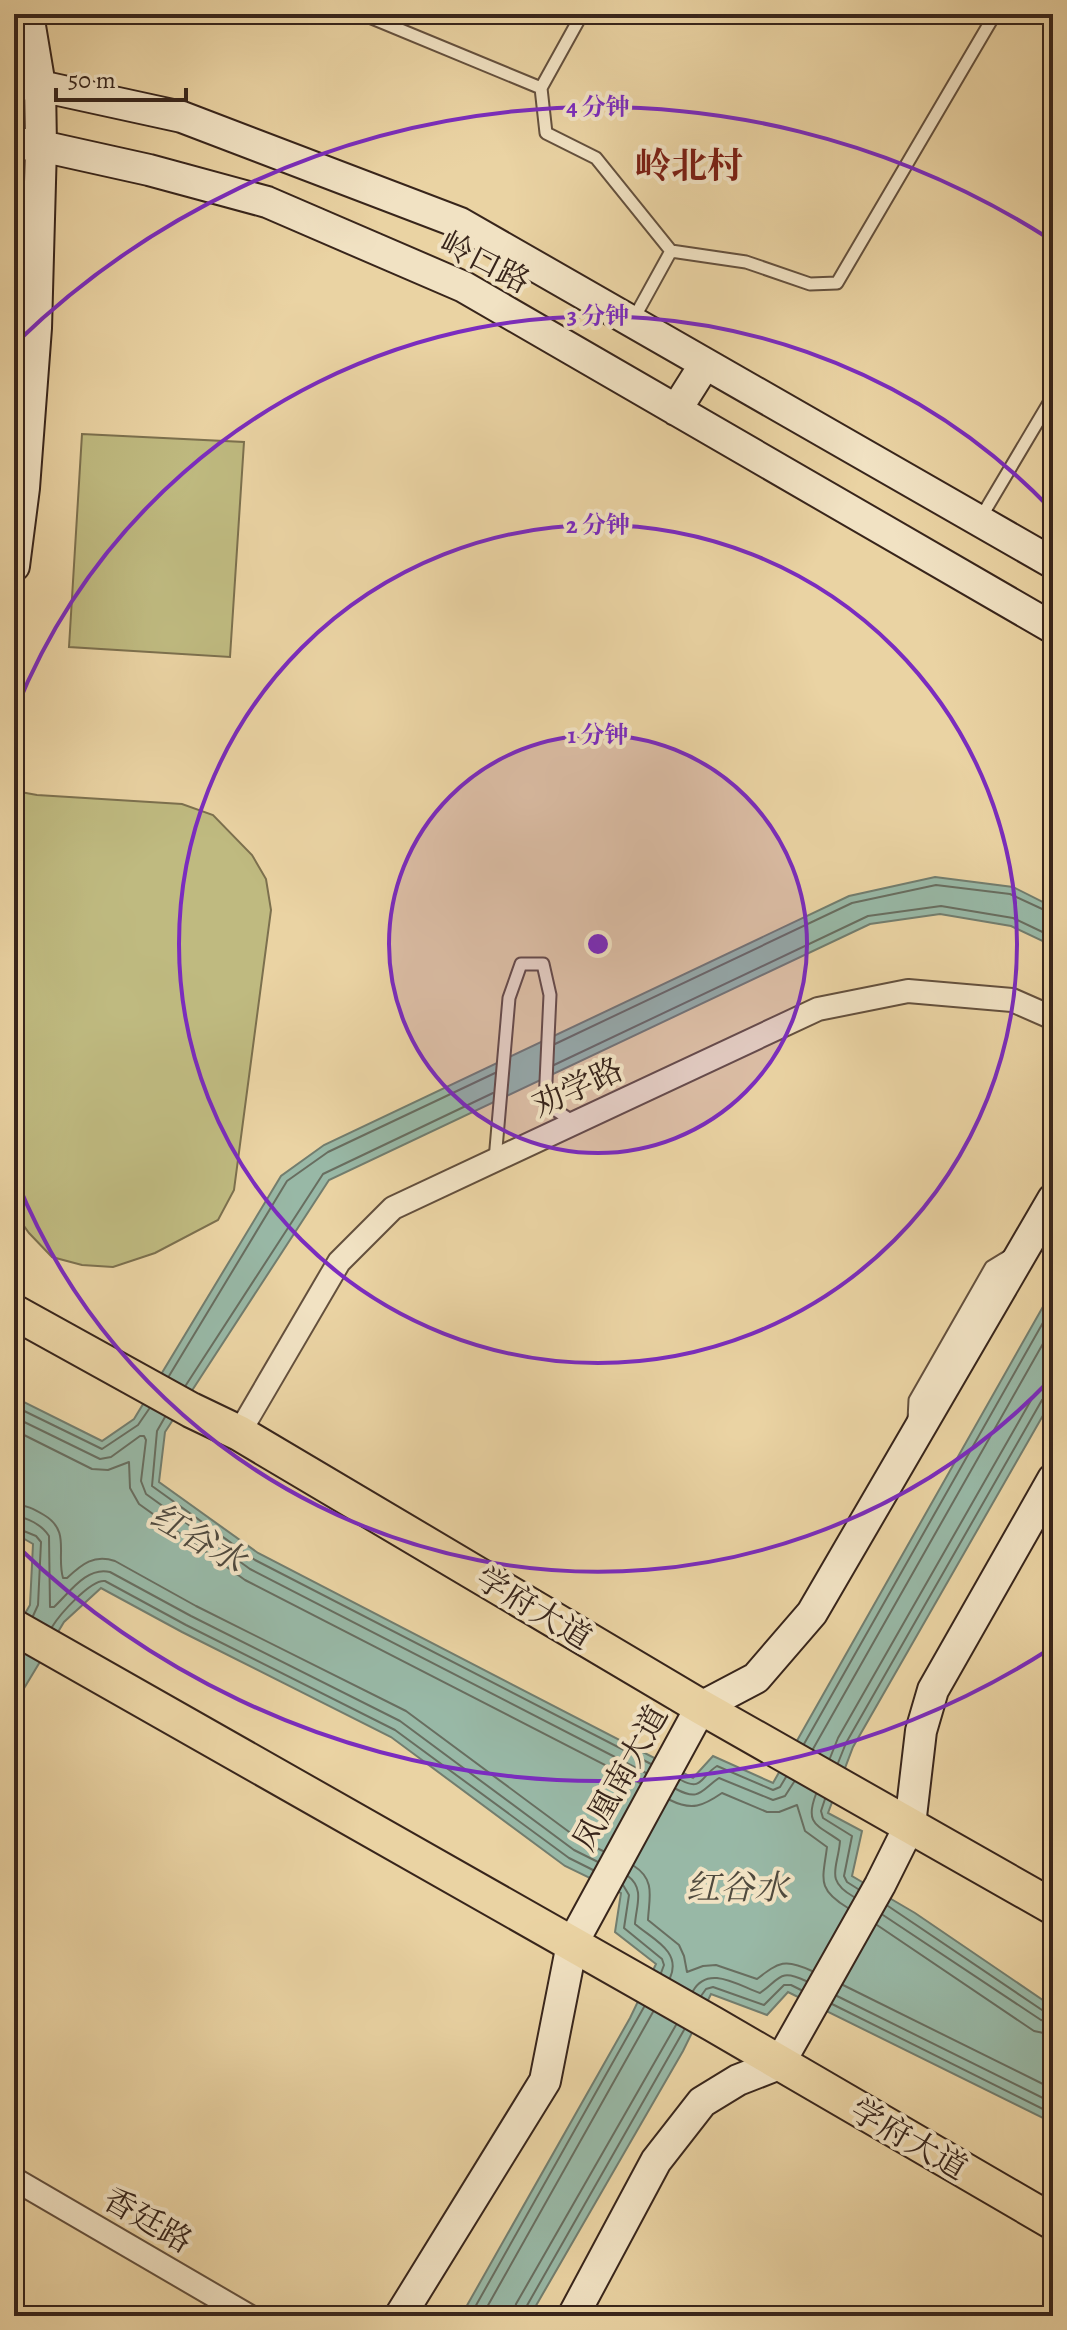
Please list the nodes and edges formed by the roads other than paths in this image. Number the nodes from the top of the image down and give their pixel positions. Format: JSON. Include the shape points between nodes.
{"nodes":[{"id":1,"x":28,"y":14,"type":"edge"},
{"id":2,"x":362,"y":14,"type":"edge"},
{"id":3,"x":582,"y":14,"type":"edge"},
{"id":4,"x":995,"y":14,"type":"edge"},
{"id":5,"x":27,"y":85,"type":"edge"},
{"id":6,"x":541,"y":88,"type":"junction"},
{"id":7,"x":28,"y":145,"type":"edge"},
{"id":8,"x":671,"y":251,"type":"junction"},
{"id":9,"x":632,"y":322,"type":"junction"},
{"id":10,"x":705,"y":364,"type":"junction"},
{"id":11,"x":1053,"y":396,"type":"edge"},
{"id":12,"x":676,"y":410,"type":"junction"},
{"id":13,"x":980,"y":521,"type":"junction"},
{"id":14,"x":1053,"y":563,"type":"edge"},
{"id":15,"x":14,"y":566,"type":"edge"},
{"id":16,"x":1053,"y":628,"type":"edge"},
{"id":17,"x":1053,"y":1018,"type":"edge"},
{"id":18,"x":575,"y":1123,"type":"junction"},
{"id":19,"x":495,"y":1154,"type":"junction"},
{"id":20,"x":1053,"y":1199,"type":"edge"},
{"id":21,"x":14,"y":1312,"type":"edge"},
{"id":22,"x":239,"y":1433,"type":"junction"},
{"id":23,"x":1053,"y":1479,"type":"edge"},
{"id":24,"x":14,"y":1627,"type":"edge"},
{"id":25,"x":701,"y":1707,"type":"junction"},
{"id":26,"x":910,"y":1825,"type":"junction"},
{"id":27,"x":1053,"y":1907,"type":"edge"},
{"id":28,"x":572,"y":1944,"type":"junction"},
{"id":29,"x":779,"y":2064,"type":"junction"},
{"id":30,"x":14,"y":2179,"type":"edge"},
{"id":31,"x":1053,"y":2222,"type":"edge"},
{"id":32,"x":249,"y":2316,"type":"edge"},
{"id":33,"x":400,"y":2316,"type":"edge"},
{"id":34,"x":573,"y":2316,"type":"edge"}],
"edges":[{"from":1,"to":5,"type":"street"},
{"from":2,"to":6,"type":"lane"},
{"from":3,"to":6,"type":"lane"},
{"from":4,"to":8,"type":"lane","via":[[837,283],[810,284],[746,262]]},
{"from":5,"to":7,"type":"street"},
{"from":5,"to":9,"type":"street","name":"岭口路","via":[[182,117],[460,223]]},
{"from":6,"to":8,"type":"lane","via":[[546,133],[596,158]]},
{"from":7,"to":12,"type":"street","name":"岭口路","via":[[267,202],[464,287]]},
{"from":7,"to":15,"type":"street","via":[[36,328]]},
{"from":8,"to":9,"type":"lane"},
{"from":9,"to":10,"type":"street","name":"岭口路"},
{"from":10,"to":12,"type":"street"},
{"from":10,"to":13,"type":"street","name":"岭口路"},
{"from":11,"to":13,"type":"lane"},
{"from":12,"to":16,"type":"street","name":"岭口路"},
{"from":13,"to":14,"type":"street","name":"岭口路"},
{"from":17,"to":18,"type":"street","name":"劝学路","via":[[1012,1000],[908,991],[818,1009]]},
{"from":18,"to":19,"type":"street","name":"劝学路"},
{"from":18,"to":19,"type":"lane","via":[[545,1103],[550,995],[543,964],[521,964],[509,998]]},
{"from":19,"to":22,"type":"street","name":"劝学路","via":[[393,1208],[339,1262]]},
{"from":20,"to":25,"type":"street","name":"凤凰南大道","via":[[812,1613],[756,1678]]},
{"from":21,"to":22,"type":"main road","name":"学府大道"},
{"from":22,"to":25,"type":"main road","name":"学府大道"},
{"from":23,"to":26,"type":"street","via":[[933,1690],[921,1731]]},
{"from":24,"to":28,"type":"main road","name":"学府大道"},
{"from":25,"to":26,"type":"main road","name":"学府大道"},
{"from":25,"to":28,"type":"street","name":"凤凰南大道"},
{"from":26,"to":27,"type":"main road","name":"学府大道"},
{"from":26,"to":29,"type":"street"},
{"from":28,"to":29,"type":"main road","name":"学府大道"},
{"from":28,"to":33,"type":"street","name":"凤凰南大道","via":[[545,2081]]},
{"from":29,"to":31,"type":"main road","name":"学府大道"},
{"from":29,"to":34,"type":"street","via":[[702,2102],[656,2161]]},
{"from":30,"to":32,"type":"street","name":"香廷路"}]}
